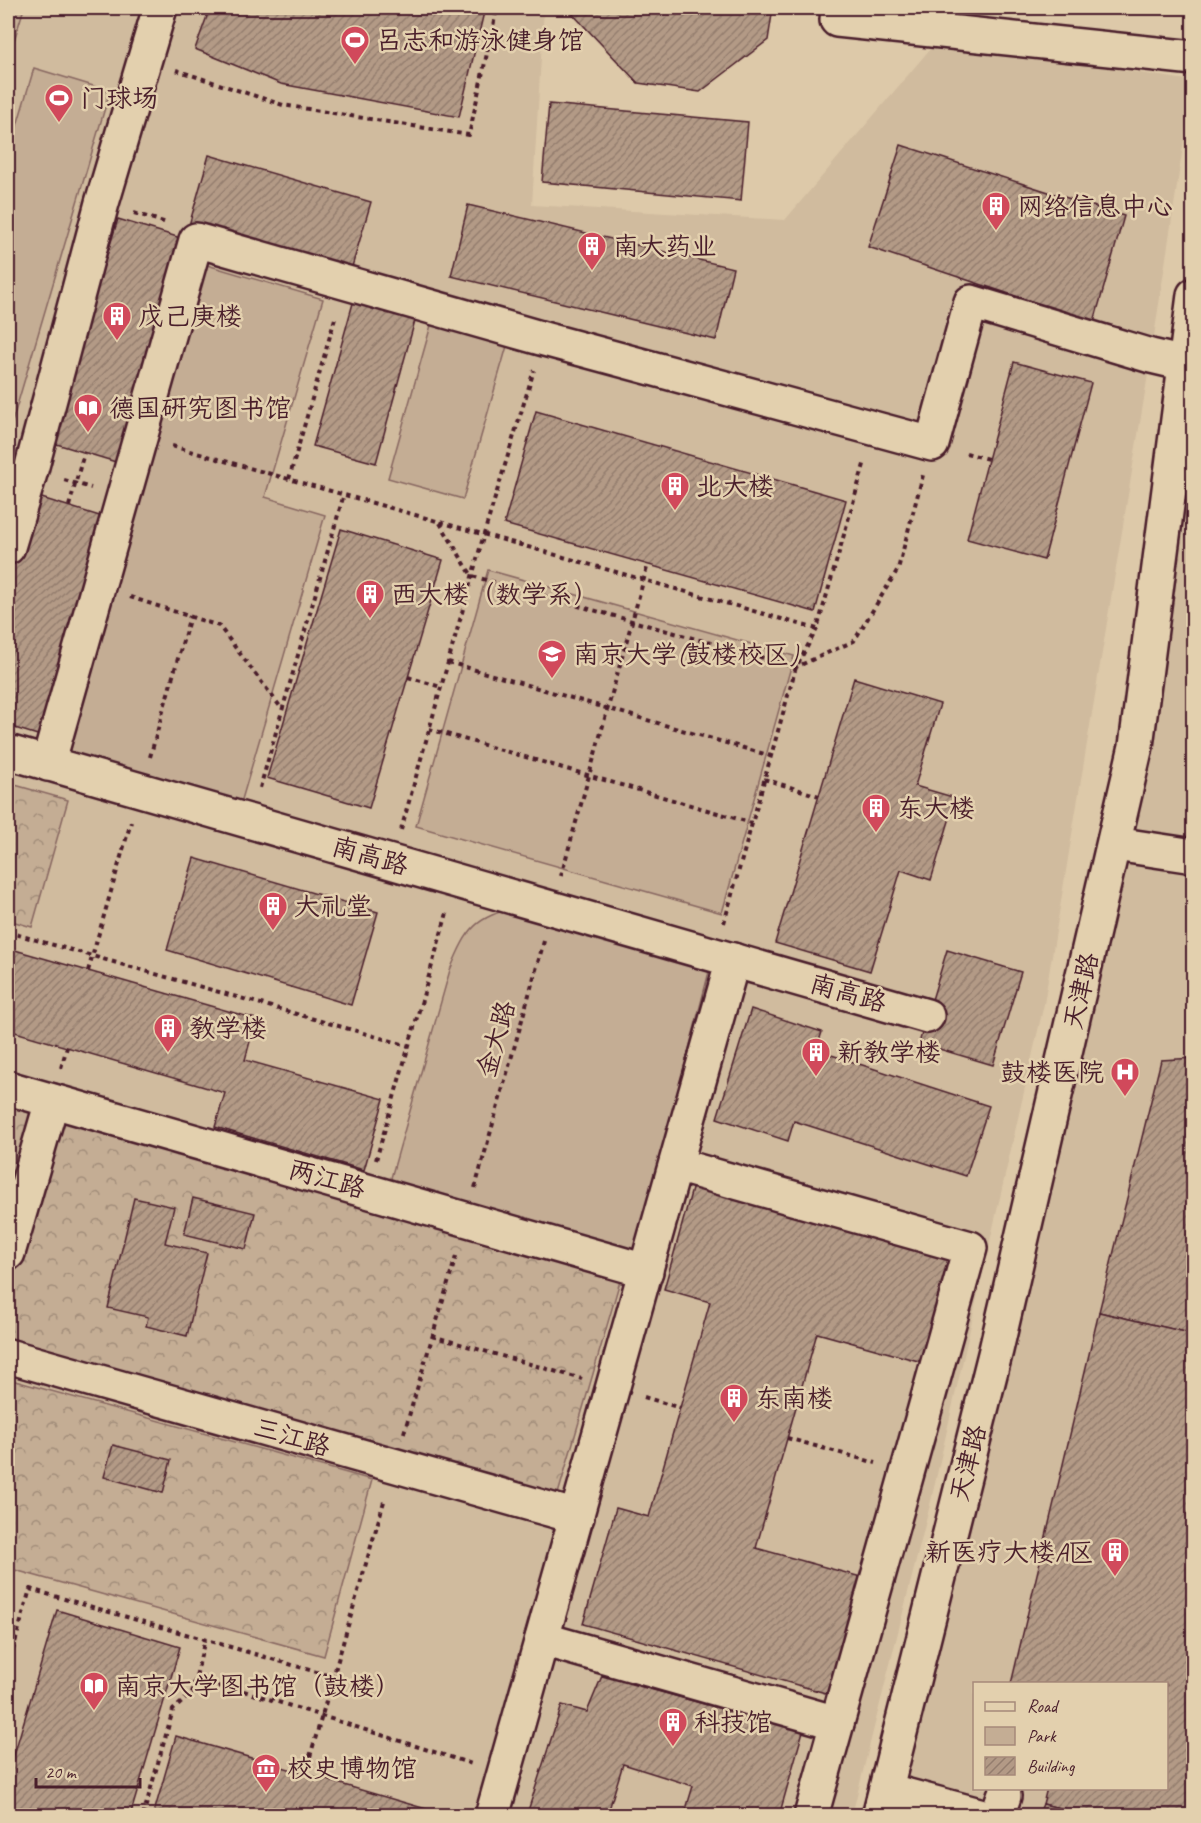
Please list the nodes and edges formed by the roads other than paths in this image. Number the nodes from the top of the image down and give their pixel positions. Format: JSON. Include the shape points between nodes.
{"nodes":[{"id":1,"x":160,"y":8,"type":"edge"},
{"id":2,"x":838,"y":8,"type":"edge"},
{"id":3,"x":1194,"y":58,"type":"edge"},
{"id":4,"x":1194,"y":295,"type":"edge"},
{"id":5,"x":1185,"y":364,"type":"junction"},
{"id":6,"x":1181,"y":489,"type":"edge"},
{"id":7,"x":8,"y":547,"type":"edge"},
{"id":8,"x":8,"y":752,"type":"edge"},
{"id":9,"x":48,"y":764,"type":"junction"},
{"id":10,"x":1115,"y":844,"type":"junction"},
{"id":11,"x":1194,"y":856,"type":"edge"},
{"id":12,"x":734,"y":960,"type":"junction"},
{"id":13,"x":927,"y":1016,"type":"dead end"},
{"id":14,"x":8,"y":1088,"type":"edge"},
{"id":15,"x":52,"y":1101,"type":"junction"},
{"id":16,"x":676,"y":1165,"type":"junction"},
{"id":17,"x":8,"y":1252,"type":"edge"},
{"id":18,"x":646,"y":1271,"type":"junction"},
{"id":19,"x":8,"y":1356,"type":"edge"},
{"id":20,"x":577,"y":1517,"type":"junction"},
{"id":21,"x":542,"y":1640,"type":"junction"},
{"id":22,"x":837,"y":1723,"type":"junction"},
{"id":23,"x":882,"y":1803,"type":"edge"},
{"id":24,"x":995,"y":1809,"type":"edge"},
{"id":25,"x":492,"y":1815,"type":"edge"},
{"id":26,"x":811,"y":1815,"type":"edge"}],
"edges":[{"from":1,"to":7,"type":"street"},
{"from":2,"to":3,"type":"street","via":[[837,20]]},
{"from":4,"to":5,"type":"street","name":"天津路"},
{"from":5,"to":6,"type":"street","name":"天津路"},
{"from":5,"to":9,"type":"street","via":[[971,302],[932,444],[196,240]]},
{"from":6,"to":10,"type":"street","name":"天津路"},
{"from":8,"to":9,"type":"street","name":"南高路"},
{"from":9,"to":12,"type":"street","name":"南高路"},
{"from":10,"to":11,"type":"street"},
{"from":10,"to":23,"type":"street","name":"天津路","via":[[996,1350]]},
{"from":12,"to":13,"type":"street","name":"南高路"},
{"from":12,"to":16,"type":"street"},
{"from":14,"to":15,"type":"street","name":"两江路"},
{"from":15,"to":17,"type":"street"},
{"from":15,"to":18,"type":"street","name":"两江路"},
{"from":16,"to":18,"type":"street"},
{"from":16,"to":22,"type":"street","via":[[970,1248]]},
{"from":18,"to":20,"type":"street"},
{"from":19,"to":20,"type":"street","name":"三江路"},
{"from":20,"to":21,"type":"street"},
{"from":21,"to":22,"type":"street"},
{"from":21,"to":25,"type":"street"},
{"from":22,"to":26,"type":"street"},
{"from":23,"to":24,"type":"street"}]}
